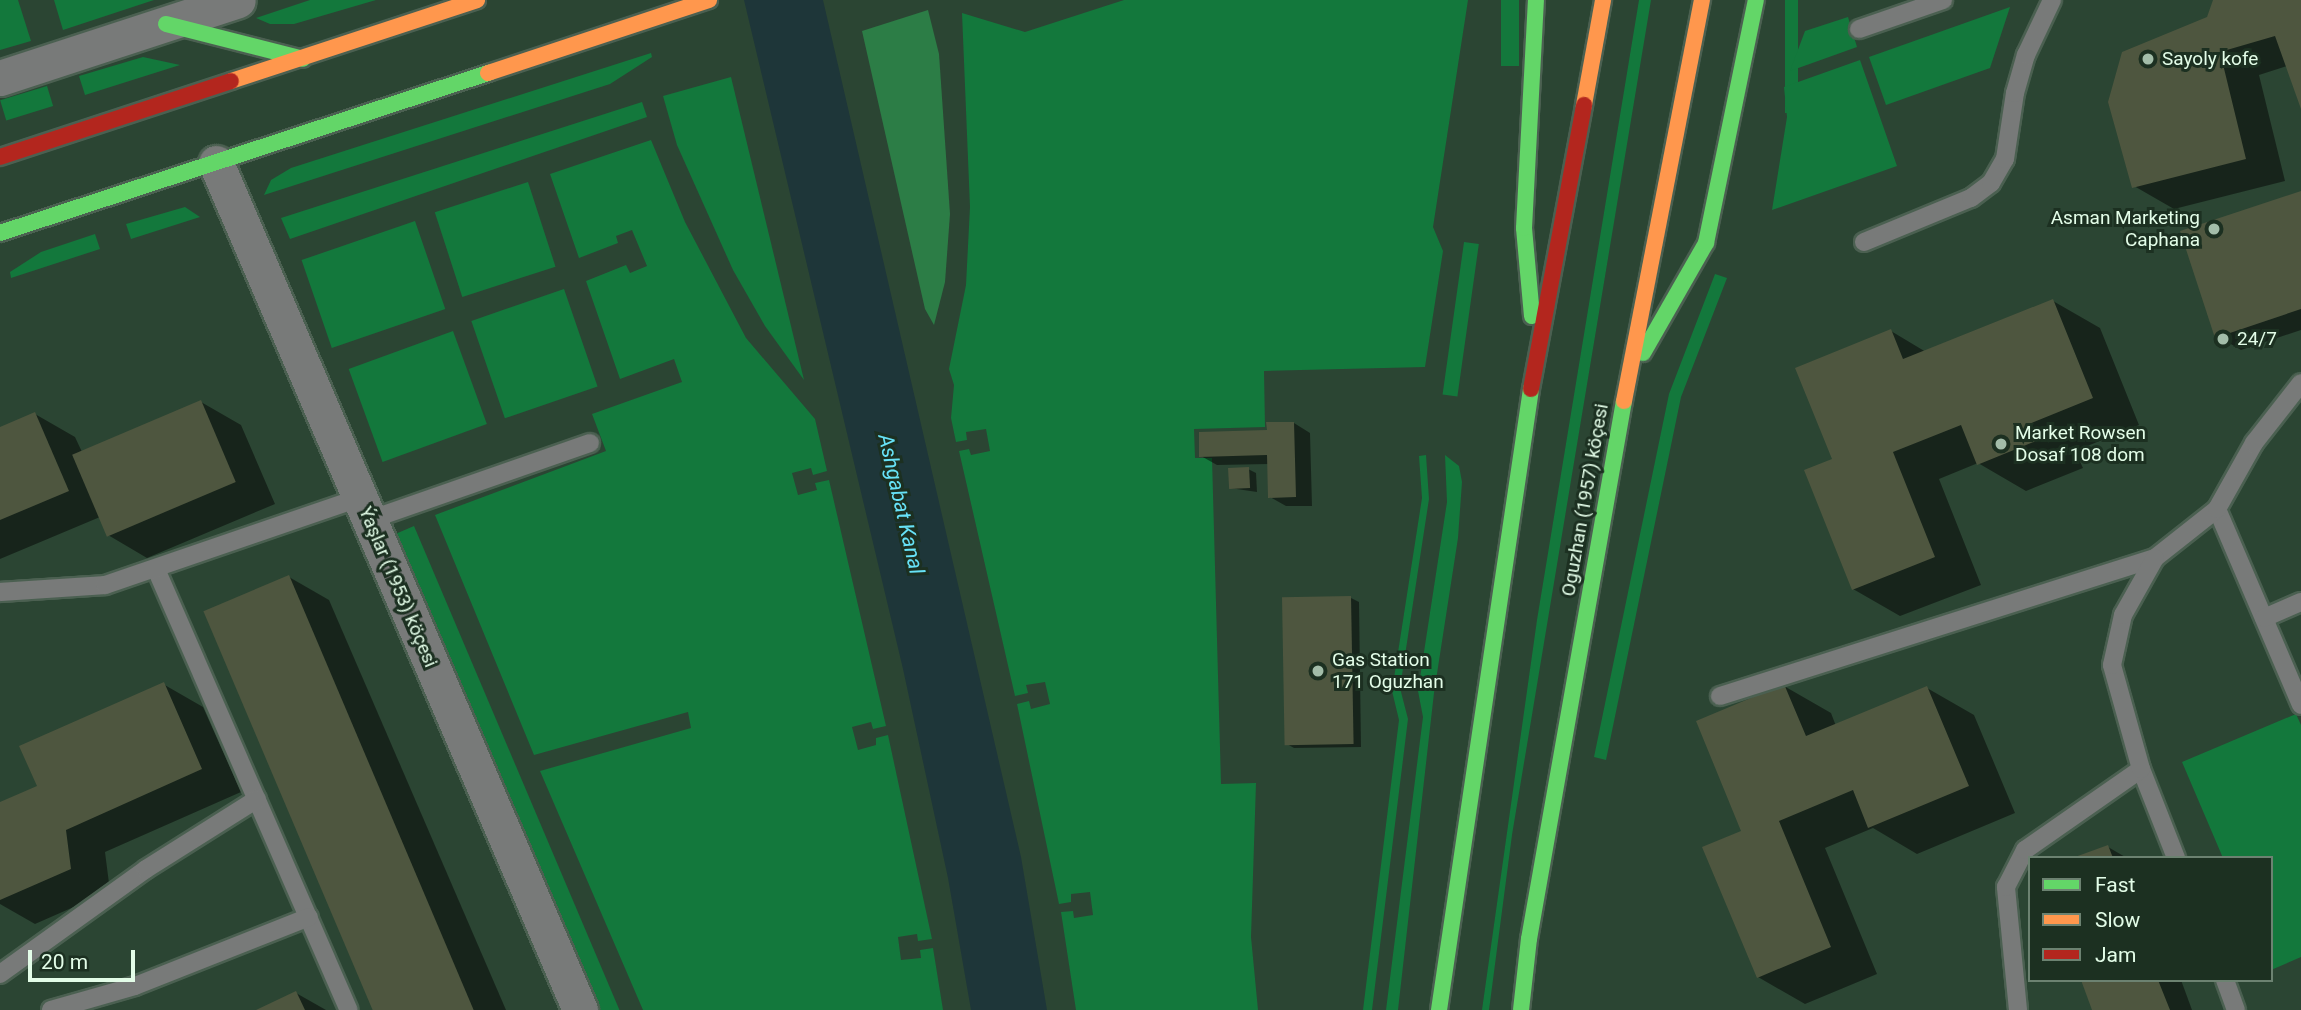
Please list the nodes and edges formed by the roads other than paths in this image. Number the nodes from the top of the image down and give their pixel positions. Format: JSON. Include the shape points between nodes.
{"nodes":[{"id":1,"x":238,"y":0,"type":"edge"},
{"id":2,"x":478,"y":0,"type":"edge"},
{"id":3,"x":709,"y":0,"type":"edge"},
{"id":4,"x":1536,"y":0,"type":"edge"},
{"id":5,"x":1603,"y":0,"type":"edge"},
{"id":6,"x":1702,"y":0,"type":"edge"},
{"id":7,"x":1756,"y":0,"type":"edge"},
{"id":8,"x":1943,"y":0,"type":"edge"},
{"id":9,"x":2052,"y":0,"type":"edge"},
{"id":10,"x":166,"y":24,"type":"junction"},
{"id":11,"x":1859,"y":29,"type":"dead end"},
{"id":12,"x":303,"y":59,"type":"junction"},
{"id":13,"x":0,"y":78,"type":"edge"},
{"id":14,"x":0,"y":157,"type":"edge"},
{"id":15,"x":216,"y":163,"type":"junction"},
{"id":16,"x":0,"y":233,"type":"edge"},
{"id":17,"x":1864,"y":242,"type":"dead end"},
{"id":18,"x":1537,"y":360,"type":"junction"},
{"id":19,"x":1628,"y":379,"type":"junction"},
{"id":20,"x":2301,"y":383,"type":"edge"},
{"id":21,"x":590,"y":443,"type":"dead end"},
{"id":22,"x":364,"y":509,"type":"junction"},
{"id":23,"x":2217,"y":509,"type":"junction"},
{"id":24,"x":2155,"y":558,"type":"junction"},
{"id":25,"x":156,"y":569,"type":"junction"},
{"id":26,"x":0,"y":592,"type":"edge"},
{"id":27,"x":2301,"y":602,"type":"edge"},
{"id":28,"x":2264,"y":618,"type":"junction"},
{"id":29,"x":1720,"y":696,"type":"dead end"},
{"id":30,"x":2301,"y":705,"type":"edge"},
{"id":31,"x":2141,"y":769,"type":"junction"},
{"id":32,"x":257,"y":799,"type":"junction"},
{"id":33,"x":2175,"y":856,"type":"edge"},
{"id":34,"x":309,"y":917,"type":"junction"},
{"id":35,"x":0,"y":974,"type":"edge"},
{"id":36,"x":2226,"y":982,"type":"edge"},
{"id":37,"x":51,"y":1010,"type":"edge"},
{"id":38,"x":349,"y":1010,"type":"edge"},
{"id":39,"x":580,"y":1010,"type":"edge"},
{"id":40,"x":1439,"y":1010,"type":"edge"},
{"id":41,"x":1521,"y":1010,"type":"edge"},
{"id":42,"x":2018,"y":1010,"type":"edge"},
{"id":43,"x":2236,"y":1010,"type":"edge"}],
"edges":[{"from":1,"to":10,"type":"street"},
{"from":2,"to":12,"type":"main road"},
{"from":3,"to":15,"type":"main road"},
{"from":4,"to":18,"type":"main road","via":[[1524,228]]},
{"from":5,"to":18,"type":"main road"},
{"from":6,"to":19,"type":"main road","name":"Oguzhan (1957) köçesi"},
{"from":7,"to":19,"type":"main road","via":[[1706,243]]},
{"from":8,"to":11,"type":"lane"},
{"from":9,"to":17,"type":"lane","via":[[2026,55],[2005,159],[1991,183],[1970,198]]},
{"from":10,"to":12,"type":"main road"},
{"from":10,"to":13,"type":"street"},
{"from":12,"to":14,"type":"main road"},
{"from":15,"to":16,"type":"main road"},
{"from":15,"to":22,"type":"street","name":"Ýaşlar (1953) köçesi"},
{"from":18,"to":40,"type":"main road"},
{"from":19,"to":41,"type":"main road","name":"Oguzhan (1957) köçesi","via":[[1529,939]]},
{"from":20,"to":23,"type":"lane","via":[[2254,443]]},
{"from":21,"to":22,"type":"lane"},
{"from":22,"to":25,"type":"lane"},
{"from":22,"to":39,"type":"street","name":"Ýaşlar (1953) köçesi"},
{"from":23,"to":24,"type":"lane"},
{"from":23,"to":28,"type":"lane"},
{"from":24,"to":29,"type":"lane"},
{"from":24,"to":31,"type":"lane","via":[[2123,615],[2112,665]]},
{"from":25,"to":26,"type":"lane","via":[[105,585]]},
{"from":25,"to":32,"type":"lane"},
{"from":27,"to":28,"type":"lane"},
{"from":28,"to":30,"type":"lane"},
{"from":31,"to":33,"type":"lane"},
{"from":31,"to":42,"type":"lane","via":[[2025,850],[2006,887]]},
{"from":32,"to":34,"type":"lane"},
{"from":32,"to":35,"type":"lane","via":[[135,877]]},
{"from":34,"to":37,"type":"lane","via":[[135,986]]},
{"from":34,"to":38,"type":"lane"},
{"from":36,"to":43,"type":"lane"}]}
